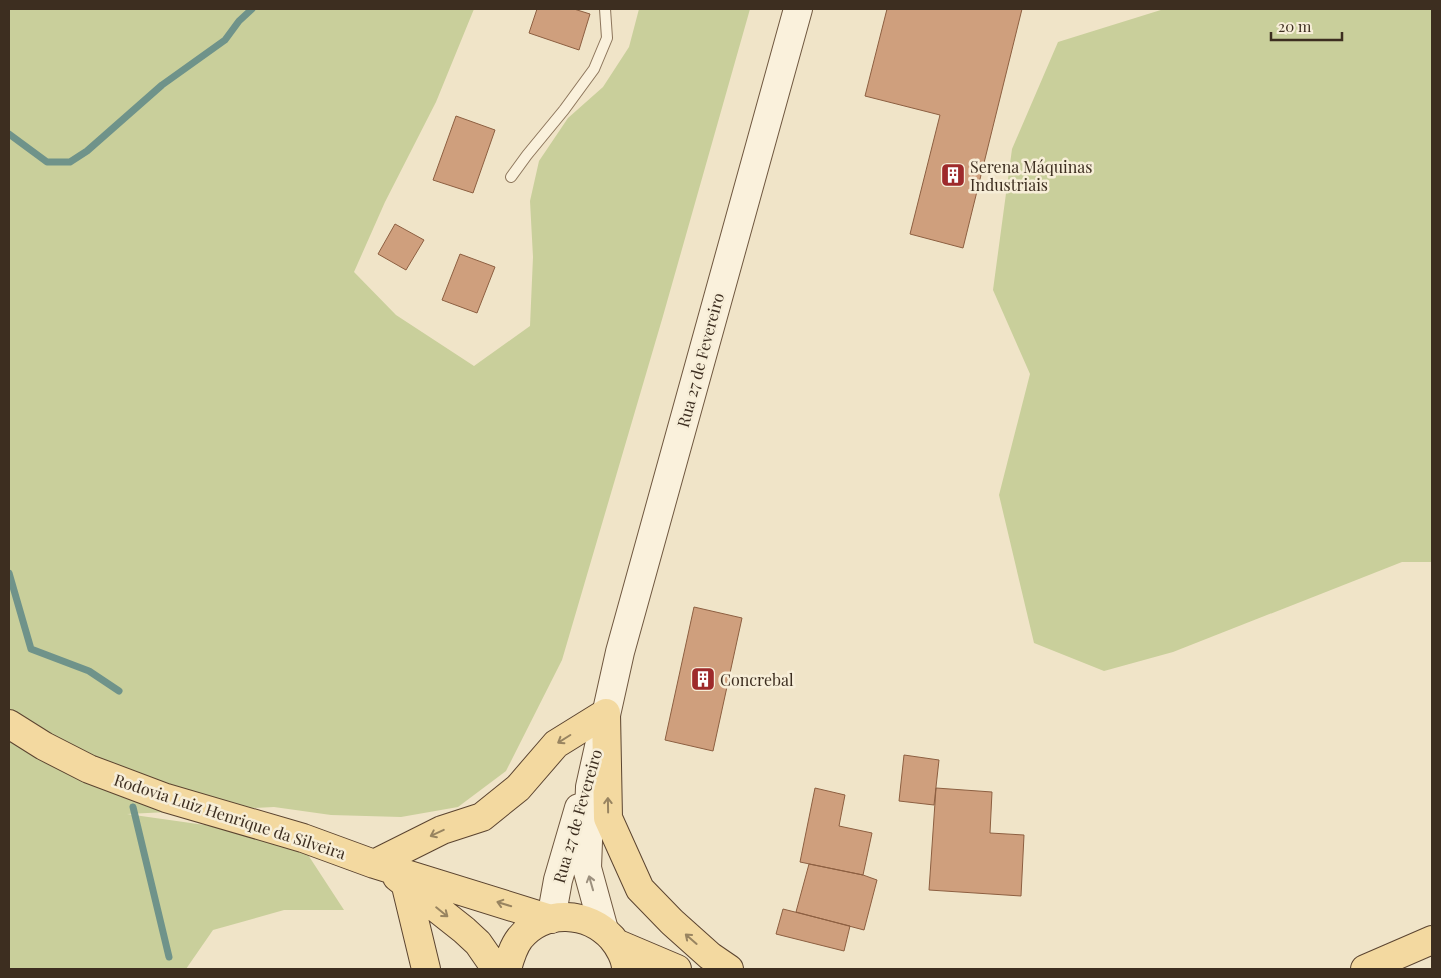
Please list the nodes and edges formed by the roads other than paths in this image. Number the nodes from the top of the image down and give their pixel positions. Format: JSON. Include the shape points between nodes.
{"nodes":[{"id":1,"x":605,"y":9,"type":"edge"},
{"id":2,"x":798,"y":9,"type":"edge"},
{"id":3,"x":511,"y":177,"type":"dead end"},
{"id":4,"x":606,"y":713,"type":"junction"},
{"id":5,"x":9,"y":724,"type":"edge"},
{"id":6,"x":374,"y":864,"type":"junction"},
{"id":7,"x":405,"y":882,"type":"junction"},
{"id":8,"x":551,"y":919,"type":"junction"},
{"id":9,"x":1432,"y":940,"type":"edge"},
{"id":10,"x":616,"y":948,"type":"edge"},
{"id":11,"x":426,"y":969,"type":"edge"},
{"id":12,"x":496,"y":969,"type":"edge"},
{"id":13,"x":507,"y":969,"type":"edge"},
{"id":14,"x":677,"y":969,"type":"edge"},
{"id":15,"x":730,"y":969,"type":"edge"},
{"id":16,"x":1364,"y":969,"type":"edge"}],
"edges":[{"from":1,"to":3,"type":"lane","via":[[607,38],[594,70]]},
{"from":2,"to":4,"type":"main road","name":"Rua 27 de Fevereiro","via":[[620,652]]},
{"from":4,"to":6,"type":"main road","one_way":true,"via":[[556,744],[518,788],[482,817],[442,830]]},
{"from":4,"to":8,"type":"main road","name":"Rua 27 de Fevereiro","via":[[558,880]]},
{"from":10,"to":4,"type":"main road","name":"Rua 27 de Fevereiro","one_way":true,"via":[[587,868],[590,787]]},
{"from":15,"to":4,"type":"main road","one_way":true,"via":[[710,956],[640,889],[608,818]]},
{"from":5,"to":6,"type":"main road","name":"Rodovia Luiz Henrique da Silveira","via":[[90,769],[166,798],[303,838]]},
{"from":6,"to":7,"type":"main road","name":"Rodovia Luiz Henrique da Silveira"},
{"from":8,"to":6,"type":"main road","name":"Rodovia Luiz Henrique da Silveira","one_way":true},
{"from":7,"to":11,"type":"main road"},
{"from":7,"to":12,"type":"main road","name":"Rodovia Luiz Henrique da Silveira","one_way":true,"via":[[478,943]]},
{"from":8,"to":10,"type":"main road","via":[[570,916],[588,920]]},
{"from":8,"to":13,"type":"main road","via":[[534,926],[521,937],[511,952]]},
{"from":9,"to":16,"type":"main road"},
{"from":10,"to":14,"type":"main road"}]}
